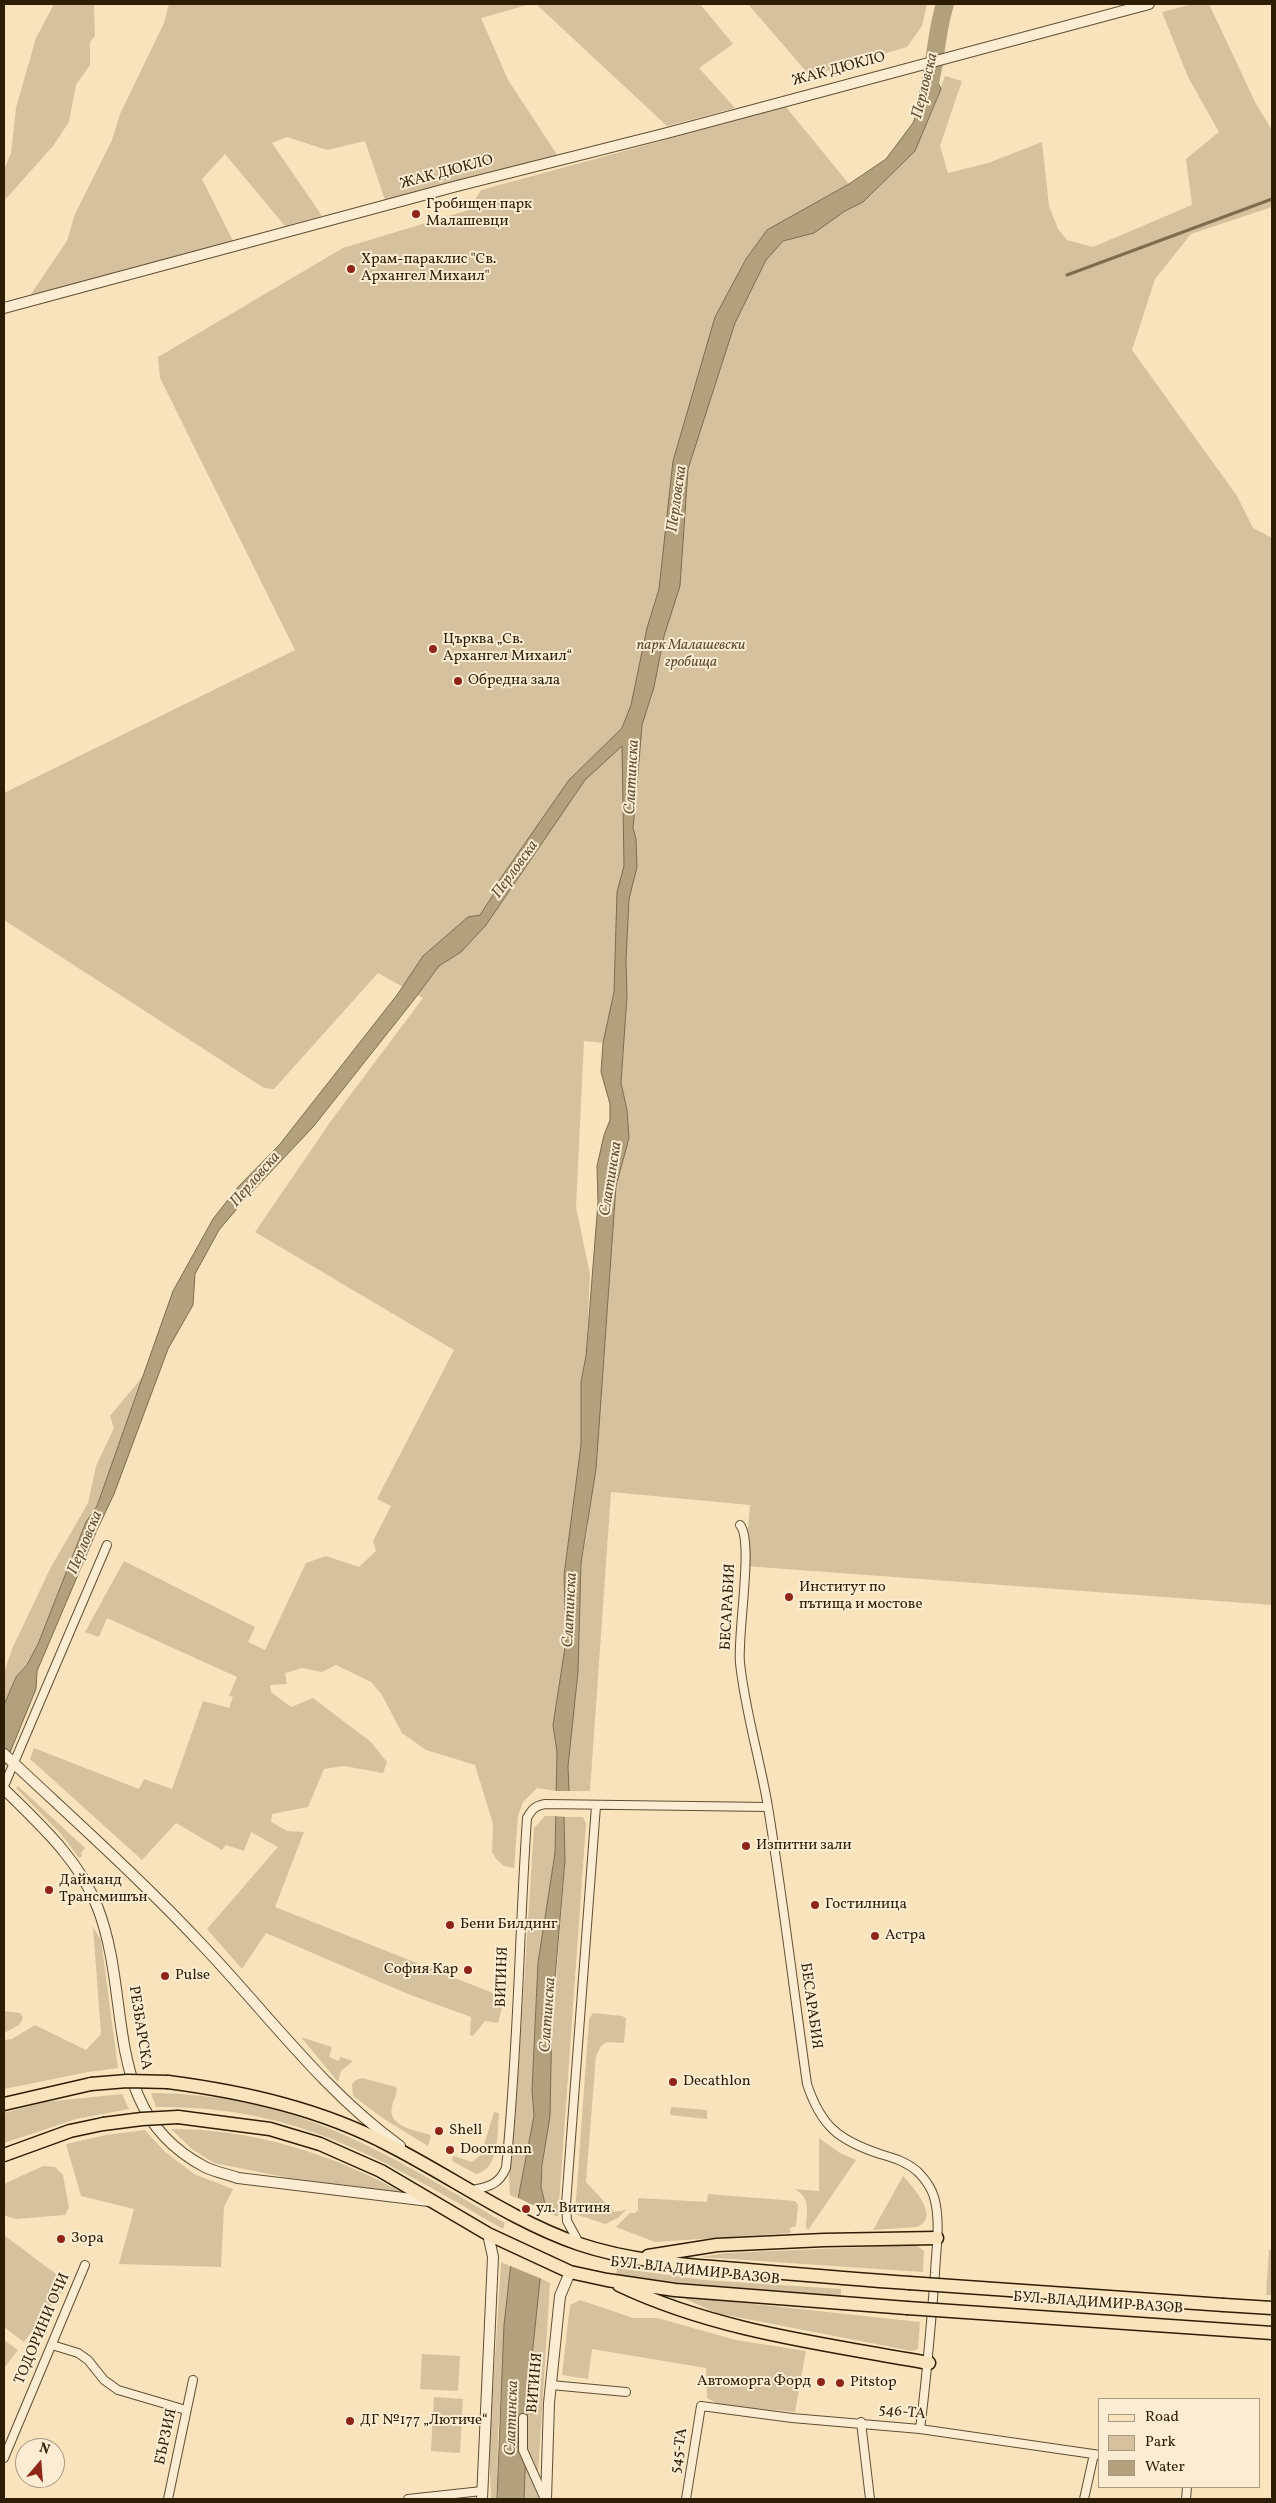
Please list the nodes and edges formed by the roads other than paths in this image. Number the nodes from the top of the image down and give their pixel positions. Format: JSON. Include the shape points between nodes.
{"nodes":[{"id":1,"x":1149,"y":4,"type":"edge"},
{"id":2,"x":4,"y":308,"type":"edge"},
{"id":3,"x":740,"y":1525,"type":"dead end"},
{"id":4,"x":107,"y":1545,"type":"dead end"},
{"id":5,"x":5,"y":1756,"type":"edge"},
{"id":6,"x":14,"y":1764,"type":"junction"},
{"id":7,"x":4,"y":1788,"type":"edge"},
{"id":8,"x":596,"y":1806,"type":"junction"},
{"id":9,"x":768,"y":1808,"type":"junction"},
{"id":10,"x":4,"y":2104,"type":"edge"},
{"id":11,"x":4,"y":2155,"type":"edge"},
{"id":12,"x":427,"y":2165,"type":"junction"},
{"id":13,"x":472,"y":2190,"type":"junction"},
{"id":14,"x":432,"y":2201,"type":"junction"},
{"id":15,"x":488,"y":2234,"type":"junction"},
{"id":16,"x":937,"y":2238,"type":"junction"},
{"id":17,"x":581,"y":2245,"type":"junction"},
{"id":18,"x":638,"y":2257,"type":"junction"},
{"id":19,"x":84,"y":2265,"type":"dead end"},
{"id":20,"x":570,"y":2272,"type":"junction"},
{"id":21,"x":607,"y":2280,"type":"junction"},
{"id":22,"x":1272,"y":2308,"type":"edge"},
{"id":23,"x":1272,"y":2333,"type":"edge"},
{"id":24,"x":52,"y":2345,"type":"junction"},
{"id":25,"x":929,"y":2363,"type":"junction"},
{"id":26,"x":193,"y":2380,"type":"dead end"},
{"id":27,"x":550,"y":2385,"type":"junction"},
{"id":28,"x":626,"y":2392,"type":"dead end"},
{"id":29,"x":701,"y":2406,"type":"joint"},
{"id":30,"x":186,"y":2410,"type":"junction"},
{"id":31,"x":523,"y":2418,"type":"dead end"},
{"id":32,"x":861,"y":2422,"type":"junction"},
{"id":33,"x":920,"y":2429,"type":"junction"},
{"id":34,"x":1097,"y":2454,"type":"edge"},
{"id":35,"x":4,"y":2458,"type":"edge"},
{"id":36,"x":482,"y":2495,"type":"edge"},
{"id":37,"x":168,"y":2499,"type":"edge"},
{"id":38,"x":408,"y":2499,"type":"edge"},
{"id":39,"x":545,"y":2499,"type":"edge"},
{"id":40,"x":686,"y":2499,"type":"edge"},
{"id":41,"x":870,"y":2499,"type":"edge"},
{"id":42,"x":1084,"y":2499,"type":"edge"}],
"edges":[{"from":1,"to":2,"type":"street","name":"ЖАК ДЮКЛО"},
{"from":3,"to":9,"type":"street","name":"БЕСАРАБИЯ","via":[[744,1530],[745,1566],[740,1664]]},
{"from":4,"to":6,"type":"street"},
{"from":5,"to":6,"type":"street"},
{"from":6,"to":7,"type":"street"},
{"from":6,"to":12,"type":"street","via":[[163,1904],[330,2088],[375,2127]]},
{"from":7,"to":14,"type":"street","name":"РЕЗБАРСКА","via":[[58,1844],[97,1905],[112,1957],[127,2063],[140,2102],[164,2136],[207,2168],[238,2178]]},
{"from":8,"to":9,"type":"street","name":"ВИТИНЯ"},
{"from":8,"to":13,"type":"street","name":"ВИТИНЯ","via":[[545,1804],[535,1806],[527,1818],[506,2168],[501,2179]]},
{"from":8,"to":17,"type":"street","via":[[566,2204],[567,2221]]},
{"from":9,"to":16,"type":"street","name":"БЕСАРАБИЯ","via":[[807,2084],[814,2104],[824,2122],[845,2138],[900,2160],[924,2179],[934,2198]]},
{"from":10,"to":12,"type":"main road","name":"БУЛ. ВЛАДИМИР ВАЗОВ","bridge":true,"via":[[91,2084],[168,2082],[246,2094],[306,2112],[354,2128]]},
{"from":11,"to":14,"type":"main road","name":"БУЛ. ВЛАДИМИР ВАЗОВ","bridge":true,"via":[[62,2134],[103,2124],[178,2117],[270,2129],[320,2144],[381,2171]]},
{"from":12,"to":13,"type":"main road","name":"БУЛ. ВЛАДИМИР ВАЗОВ"},
{"from":13,"to":17,"type":"main road","name":"БУЛ. ВЛАДИМИР ВАЗОВ","via":[[508,2211]]},
{"from":14,"to":15,"type":"main road","name":"БУЛ. ВЛАДИМИР ВАЗОВ"},
{"from":15,"to":20,"type":"main road","name":"БУЛ. ВЛАДИМИР ВАЗОВ"},
{"from":15,"to":36,"type":"street","via":[[493,2257]]},
{"from":16,"to":18,"type":"main road","via":[[717,2245]]},
{"from":16,"to":25,"type":"street","name":"БЕСАРАБИЯ"},
{"from":17,"to":18,"type":"main road","name":"БУЛ. ВЛАДИМИР ВАЗОВ"},
{"from":18,"to":22,"type":"main road","name":"БУЛ. ВЛАДИМИР ВАЗОВ","bridge":true,"via":[[682,2265]]},
{"from":19,"to":24,"type":"street","name":"ТОДОРИНИ ОЧИ"},
{"from":20,"to":21,"type":"main road","name":"БУЛ. ВЛАДИМИР ВАЗОВ"},
{"from":20,"to":27,"type":"street","name":"ВИТИНЯ","via":[[560,2296]]},
{"from":21,"to":23,"type":"main road","name":"БУЛ. ВЛАДИМИР ВАЗОВ","bridge":true,"via":[[675,2290]]},
{"from":21,"to":25,"type":"main road","via":[[651,2301],[721,2324]]},
{"from":24,"to":30,"type":"street","via":[[78,2353],[118,2390]]},
{"from":24,"to":35,"type":"street","name":"ТОДОРИНИ ОЧИ"},
{"from":25,"to":33,"type":"street","name":"БЕСАРАБИЯ"},
{"from":26,"to":30,"type":"street","name":"БЪРЗИЯ"},
{"from":27,"to":28,"type":"street"},
{"from":27,"to":39,"type":"street","name":"ВИТИНЯ"},
{"from":29,"to":32,"type":"street","name":"546-ТА","via":[[792,2418]]},
{"from":29,"to":40,"type":"street","name":"545-ТА"},
{"from":30,"to":37,"type":"street","name":"БЪРЗИЯ"},
{"from":31,"to":39,"type":"street","via":[[523,2450]]},
{"from":32,"to":33,"type":"street","name":"546-ТА"},
{"from":32,"to":41,"type":"street"},
{"from":33,"to":34,"type":"street","name":"546-ТА"},
{"from":34,"to":42,"type":"street"},
{"from":36,"to":38,"type":"street"}]}
